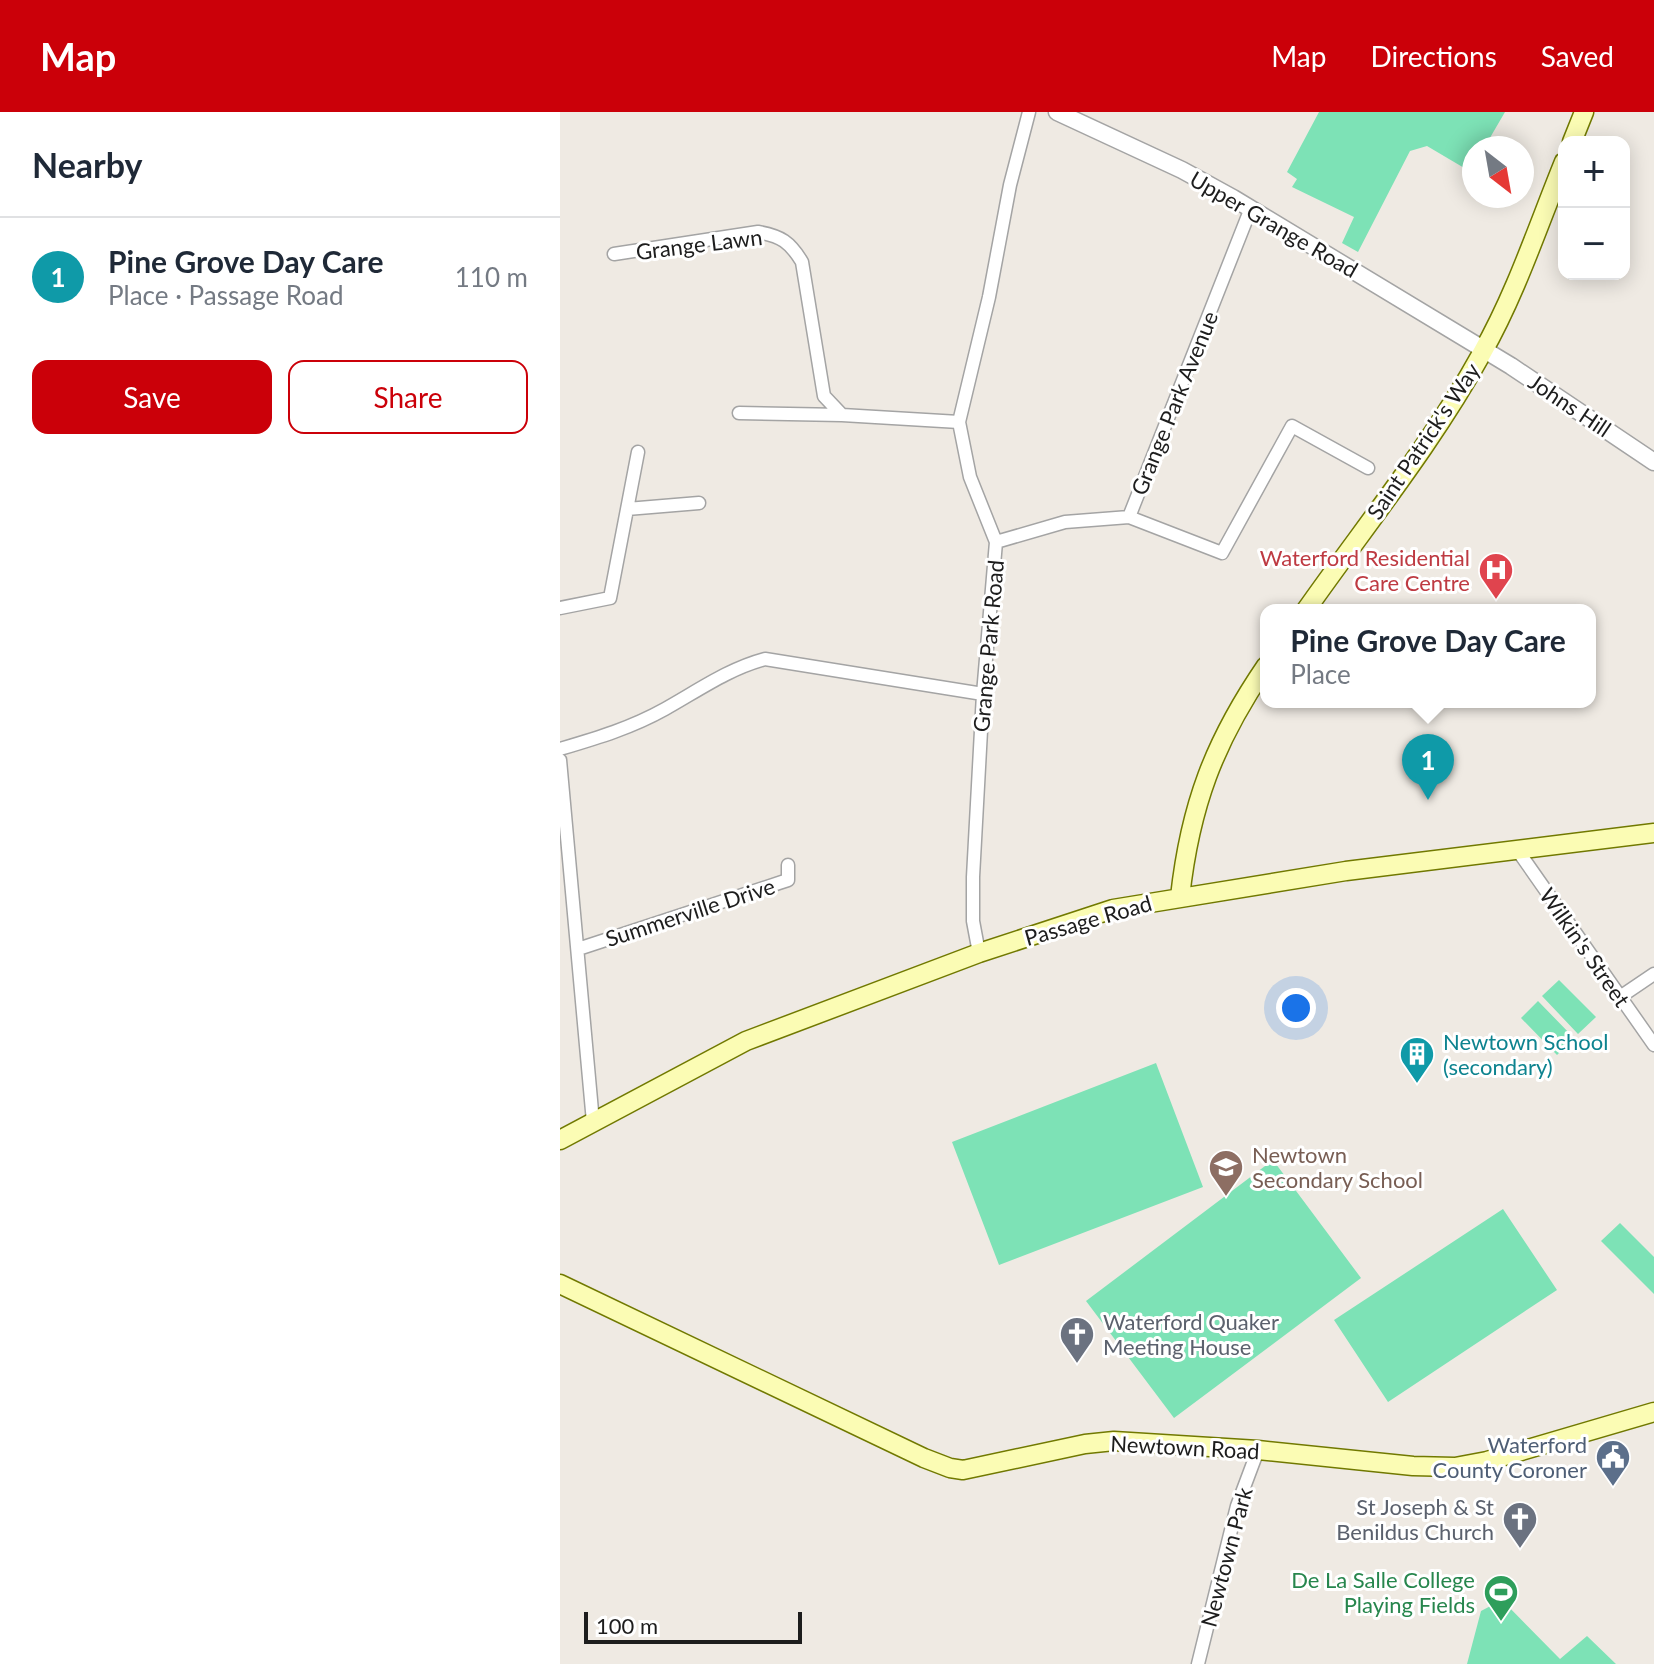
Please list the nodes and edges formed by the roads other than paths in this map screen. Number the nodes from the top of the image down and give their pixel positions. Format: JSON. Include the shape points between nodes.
{"nodes":[{"id":1,"x":1029,"y":112,"type":"edge"},
{"id":2,"x":1057,"y":112,"type":"edge"},
{"id":3,"x":1584,"y":112,"type":"edge"},
{"id":4,"x":1574,"y":136,"type":"edge"},
{"id":5,"x":1558,"y":177,"type":"edge"},
{"id":6,"x":1251,"y":208,"type":"junction"},
{"id":7,"x":614,"y":254,"type":"dead end"},
{"id":8,"x":1484,"y":350,"type":"junction"},
{"id":9,"x":739,"y":413,"type":"dead end"},
{"id":10,"x":842,"y":415,"type":"junction"},
{"id":11,"x":959,"y":422,"type":"junction"},
{"id":12,"x":638,"y":452,"type":"dead end"},
{"id":13,"x":1654,"y":462,"type":"edge"},
{"id":14,"x":1368,"y":468,"type":"dead end"},
{"id":15,"x":699,"y":503,"type":"dead end"},
{"id":16,"x":627,"y":509,"type":"junction"},
{"id":17,"x":1129,"y":517,"type":"junction"},
{"id":18,"x":996,"y":542,"type":"junction"},
{"id":19,"x":1310,"y":604,"type":"edge"},
{"id":20,"x":560,"y":608,"type":"edge"},
{"id":21,"x":1260,"y":676,"type":"edge"},
{"id":22,"x":983,"y":694,"type":"junction"},
{"id":23,"x":560,"y":749,"type":"edge"},
{"id":24,"x":560,"y":760,"type":"edge"},
{"id":25,"x":1654,"y":833,"type":"edge"},
{"id":26,"x":1516,"y":848,"type":"junction"},
{"id":27,"x":788,"y":865,"type":"dead end"},
{"id":28,"x":1180,"y":897,"type":"junction"},
{"id":29,"x":578,"y":949,"type":"junction"},
{"id":30,"x":979,"y":953,"type":"junction"},
{"id":31,"x":1654,"y":974,"type":"edge"},
{"id":32,"x":1620,"y":997,"type":"junction"},
{"id":33,"x":1654,"y":1045,"type":"edge"},
{"id":34,"x":593,"y":1122,"type":"junction"},
{"id":35,"x":560,"y":1140,"type":"edge"},
{"id":36,"x":560,"y":1284,"type":"edge"},
{"id":37,"x":1654,"y":1412,"type":"edge"},
{"id":38,"x":1258,"y":1450,"type":"junction"},
{"id":39,"x":1198,"y":1664,"type":"edge"}],
"edges":[{"from":1,"to":11,"type":"street","name":"Grange Park Road"},
{"from":2,"to":6,"type":"street","name":"Upper Grange Road"},
{"from":3,"to":4,"type":"main road"},
{"from":5,"to":8,"type":"main road","name":"Saint Patrick's Way"},
{"from":6,"to":8,"type":"street","name":"Upper Grange Road"},
{"from":6,"to":17,"type":"street","name":"Grange Park Avenue"},
{"from":7,"to":10,"type":"street","name":"Grange Lawn","via":[[758,232],[778,235],[802,262],[824,396]]},
{"from":8,"to":13,"type":"street","name":"Johns Hill"},
{"from":8,"to":19,"type":"main road","name":"Saint Patrick's Way"},
{"from":9,"to":10,"type":"street"},
{"from":10,"to":11,"type":"street"},
{"from":11,"to":18,"type":"street","name":"Grange Park Road","via":[[970,477]]},
{"from":12,"to":16,"type":"street"},
{"from":14,"to":17,"type":"street","via":[[1292,426],[1222,553]]},
{"from":15,"to":16,"type":"street"},
{"from":16,"to":20,"type":"street","via":[[610,598]]},
{"from":17,"to":18,"type":"street","name":"Grange Park Avenue","via":[[1065,522]]},
{"from":18,"to":22,"type":"street","name":"Grange Park Road"},
{"from":21,"to":28,"type":"main road","via":[[1206,773]]},
{"from":22,"to":23,"type":"street","via":[[765,659],[721,675],[613,734]]},
{"from":22,"to":30,"type":"street","name":"Grange Park Road","via":[[972,903]]},
{"from":24,"to":29,"type":"street"},
{"from":25,"to":26,"type":"main road","name":"Passage Road"},
{"from":26,"to":28,"type":"main road","name":"Passage Road"},
{"from":26,"to":32,"type":"street","name":"Wilkin's Street"},
{"from":27,"to":29,"type":"street","name":"Summerville Drive","via":[[788,880]]},
{"from":28,"to":30,"type":"main road","name":"Passage Road","via":[[1113,909]]},
{"from":29,"to":34,"type":"street"},
{"from":30,"to":34,"type":"main road","name":"Passage Road","via":[[746,1041]]},
{"from":31,"to":32,"type":"street"},
{"from":32,"to":33,"type":"street","name":"Wilkin's Street"},
{"from":34,"to":35,"type":"main road","name":"Passage Road"},
{"from":36,"to":38,"type":"main road","name":"Newtown Road","via":[[950,1468],[972,1469],[1103,1441]]},
{"from":37,"to":38,"type":"main road","name":"Newtown Road","via":[[1455,1467]]},
{"from":38,"to":39,"type":"street","name":"Newtown Park","via":[[1237,1506]]}]}
